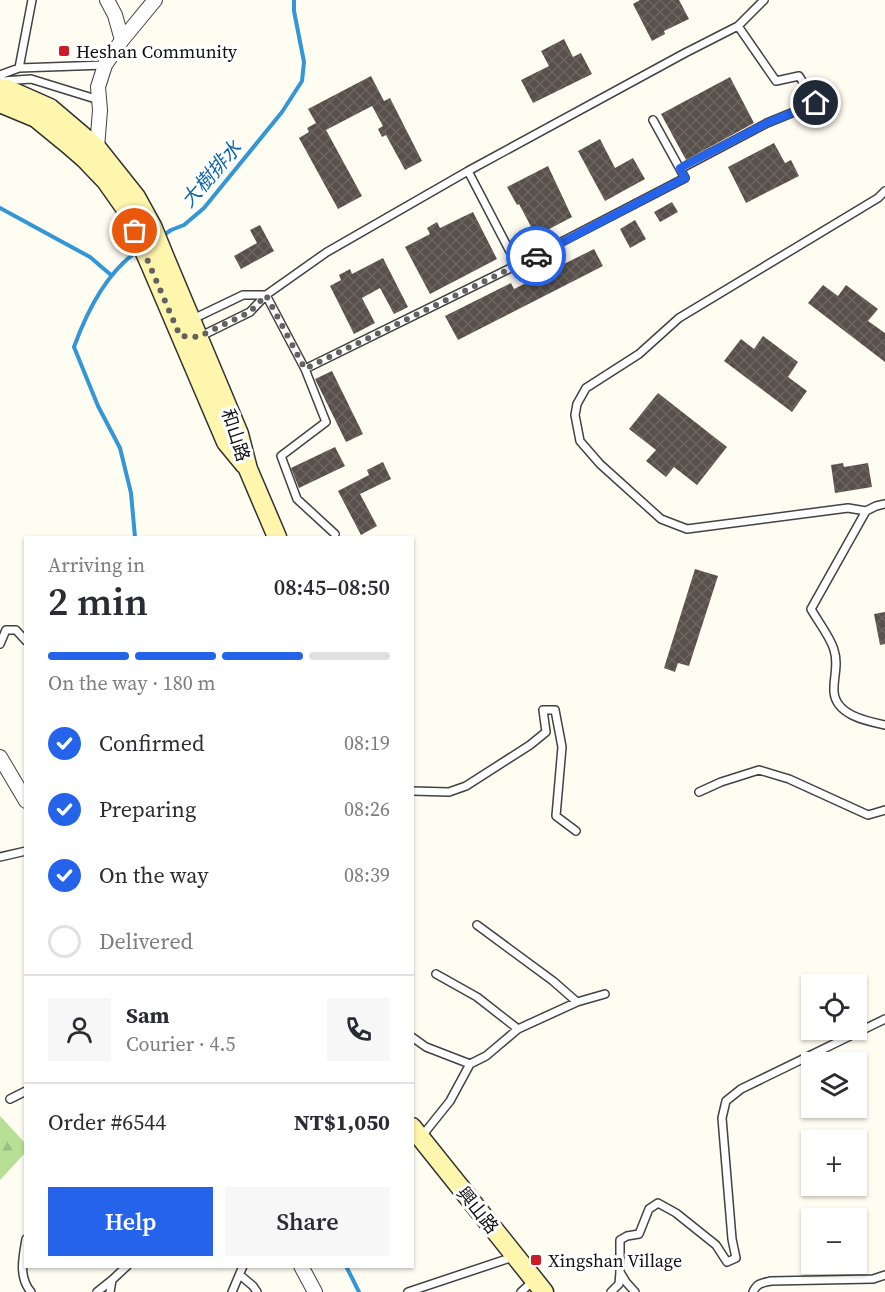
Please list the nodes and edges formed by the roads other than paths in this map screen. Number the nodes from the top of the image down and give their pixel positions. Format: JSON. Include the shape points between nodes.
{"nodes":[{"id":1,"x":32,"y":0,"type":"edge"},
{"id":2,"x":107,"y":0,"type":"edge"},
{"id":3,"x":155,"y":0,"type":"edge"},
{"id":4,"x":764,"y":0,"type":"edge"},
{"id":5,"x":738,"y":26,"type":"junction"},
{"id":6,"x":122,"y":40,"type":"junction"},
{"id":7,"x":105,"y":65,"type":"junction"},
{"id":8,"x":19,"y":68,"type":"junction"},
{"id":9,"x":0,"y":75,"type":"edge"},
{"id":10,"x":0,"y":82,"type":"edge"},
{"id":11,"x":0,"y":88,"type":"edge"},
{"id":12,"x":99,"y":100,"type":"junction"},
{"id":13,"x":0,"y":103,"type":"edge"},
{"id":14,"x":653,"y":120,"type":"dead end"},
{"id":15,"x":91,"y":153,"type":"junction"},
{"id":16,"x":680,"y":168,"type":"junction"},
{"id":17,"x":468,"y":171,"type":"junction"},
{"id":18,"x":885,"y":191,"type":"edge"},
{"id":19,"x":158,"y":261,"type":"junction"},
{"id":20,"x":517,"y":265,"type":"junction"},
{"id":21,"x":266,"y":295,"type":"junction"},
{"id":22,"x":191,"y":320,"type":"junction"},
{"id":23,"x":180,"y":336,"type":"junction"},
{"id":24,"x":198,"y":337,"type":"junction"},
{"id":25,"x":305,"y":369,"type":"junction"},
{"id":26,"x":248,"y":469,"type":"junction"},
{"id":27,"x":885,"y":504,"type":"edge"},
{"id":28,"x":866,"y":511,"type":"junction"},
{"id":29,"x":336,"y":534,"type":"dead end"},
{"id":30,"x":277,"y":536,"type":"edge"},
{"id":31,"x":24,"y":639,"type":"edge"},
{"id":32,"x":0,"y":644,"type":"edge"},
{"id":33,"x":885,"y":726,"type":"edge"},
{"id":34,"x":0,"y":757,"type":"edge"},
{"id":35,"x":414,"y":790,"type":"edge"},
{"id":36,"x":699,"y":792,"type":"dead end"},
{"id":37,"x":24,"y":798,"type":"edge"},
{"id":38,"x":885,"y":810,"type":"edge"},
{"id":39,"x":576,"y":831,"type":"dead end"},
{"id":40,"x":24,"y":851,"type":"edge"},
{"id":41,"x":0,"y":856,"type":"edge"},
{"id":42,"x":477,"y":926,"type":"dead end"},
{"id":43,"x":436,"y":974,"type":"dead end"},
{"id":44,"x":605,"y":994,"type":"dead end"},
{"id":45,"x":577,"y":1002,"type":"junction"},
{"id":46,"x":885,"y":1019,"type":"edge"},
{"id":47,"x":518,"y":1029,"type":"junction"},
{"id":48,"x":414,"y":1038,"type":"edge"},
{"id":49,"x":470,"y":1064,"type":"junction"},
{"id":50,"x":24,"y":1093,"type":"edge"},
{"id":51,"x":10,"y":1099,"type":"dead end"},
{"id":52,"x":416,"y":1132,"type":"edge"},
{"id":53,"x":24,"y":1256,"type":"edge"},
{"id":54,"x":516,"y":1256,"type":"junction"},
{"id":55,"x":125,"y":1268,"type":"edge"},
{"id":56,"x":242,"y":1268,"type":"edge"},
{"id":57,"x":302,"y":1268,"type":"edge"},
{"id":58,"x":620,"y":1272,"type":"junction"},
{"id":59,"x":240,"y":1275,"type":"junction"},
{"id":60,"x":885,"y":1275,"type":"edge"},
{"id":61,"x":112,"y":1280,"type":"junction"},
{"id":62,"x":533,"y":1288,"type":"edge"},
{"id":63,"x":31,"y":1292,"type":"edge"},
{"id":64,"x":97,"y":1292,"type":"edge"},
{"id":65,"x":110,"y":1292,"type":"edge"},
{"id":66,"x":232,"y":1292,"type":"edge"},
{"id":67,"x":257,"y":1292,"type":"edge"},
{"id":68,"x":315,"y":1292,"type":"edge"},
{"id":69,"x":408,"y":1292,"type":"edge"},
{"id":70,"x":612,"y":1292,"type":"edge"},
{"id":71,"x":635,"y":1292,"type":"edge"},
{"id":72,"x":753,"y":1292,"type":"edge"}],
"edges":[{"from":1,"to":8,"type":"lane"},
{"from":2,"to":6,"type":"street"},
{"from":3,"to":6,"type":"street"},
{"from":4,"to":5,"type":"lane"},
{"from":5,"to":16,"type":"lane","via":[[776,81],[799,76],[816,103],[767,123]]},
{"from":5,"to":17,"type":"lane"},
{"from":6,"to":7,"type":"street"},
{"from":7,"to":8,"type":"lane"},
{"from":7,"to":12,"type":"street","via":[[98,87]]},
{"from":8,"to":9,"type":"lane"},
{"from":10,"to":12,"type":"lane","via":[[31,79]]},
{"from":11,"to":15,"type":"main road","via":[[50,108]]},
{"from":12,"to":15,"type":"street"},
{"from":13,"to":15,"type":"main road","via":[[36,118]]},
{"from":14,"to":16,"type":"lane"},
{"from":15,"to":19,"type":"main road","via":[[106,181],[143,228]]},
{"from":16,"to":20,"type":"lane","via":[[685,178]]},
{"from":17,"to":20,"type":"lane"},
{"from":17,"to":21,"type":"lane","via":[[327,252]]},
{"from":18,"to":28,"type":"lane","via":[[679,318],[639,354],[586,388],[575,415],[580,441],[600,464],[661,519],[687,529],[848,508]]},
{"from":19,"to":22,"type":"main road","name":"和山路"},
{"from":19,"to":23,"type":"main road","name":"和山路"},
{"from":20,"to":25,"type":"lane"},
{"from":21,"to":22,"type":"lane","via":[[243,295]]},
{"from":21,"to":24,"type":"lane","via":[[250,312]]},
{"from":21,"to":25,"type":"lane"},
{"from":22,"to":23,"type":"lane"},
{"from":22,"to":24,"type":"main road","name":"和山路"},
{"from":23,"to":24,"type":"lane"},
{"from":23,"to":26,"type":"main road","name":"和山路","via":[[225,442]]},
{"from":24,"to":26,"type":"main road","name":"和山路","via":[[239,434]]},
{"from":25,"to":29,"type":"lane","via":[[326,422],[281,456],[297,499]]},
{"from":26,"to":30,"type":"main road"},
{"from":27,"to":28,"type":"lane"},
{"from":28,"to":33,"type":"lane","via":[[811,609],[834,649],[834,692],[838,706],[849,714]]},
{"from":31,"to":32,"type":"lane","via":[[16,630],[6,630]]},
{"from":34,"to":37,"type":"street"},
{"from":35,"to":39,"type":"lane","via":[[449,792],[466,786],[546,732],[543,710],[555,710],[562,747],[556,816]]},
{"from":36,"to":38,"type":"lane","via":[[759,770],[789,779],[868,815]]},
{"from":40,"to":41,"type":"lane"},
{"from":42,"to":45,"type":"lane"},
{"from":43,"to":47,"type":"lane","via":[[477,997]]},
{"from":44,"to":45,"type":"lane"},
{"from":45,"to":47,"type":"lane"},
{"from":46,"to":58,"type":"lane","via":[[741,1089],[726,1101],[722,1118],[736,1258],[727,1262],[716,1245],[658,1203],[648,1209],[639,1234],[620,1240]]},
{"from":47,"to":49,"type":"lane"},
{"from":48,"to":49,"type":"lane"},
{"from":49,"to":52,"type":"lane","via":[[450,1101]]},
{"from":50,"to":51,"type":"lane"},
{"from":52,"to":54,"type":"main road","name":"興山路"},
{"from":53,"to":63,"type":"lane","via":[[22,1273]]},
{"from":54,"to":62,"type":"main road","name":"興山路"},
{"from":54,"to":69,"type":"lane"},
{"from":55,"to":61,"type":"lane"},
{"from":56,"to":59,"type":"lane"},
{"from":57,"to":68,"type":"street"},
{"from":58,"to":70,"type":"lane","via":[[619,1284]]},
{"from":58,"to":71,"type":"lane"},
{"from":59,"to":66,"type":"lane"},
{"from":59,"to":67,"type":"lane"},
{"from":60,"to":72,"type":"lane","via":[[873,1279],[771,1281],[760,1283]]},
{"from":61,"to":64,"type":"lane"},
{"from":61,"to":65,"type":"lane"}]}
